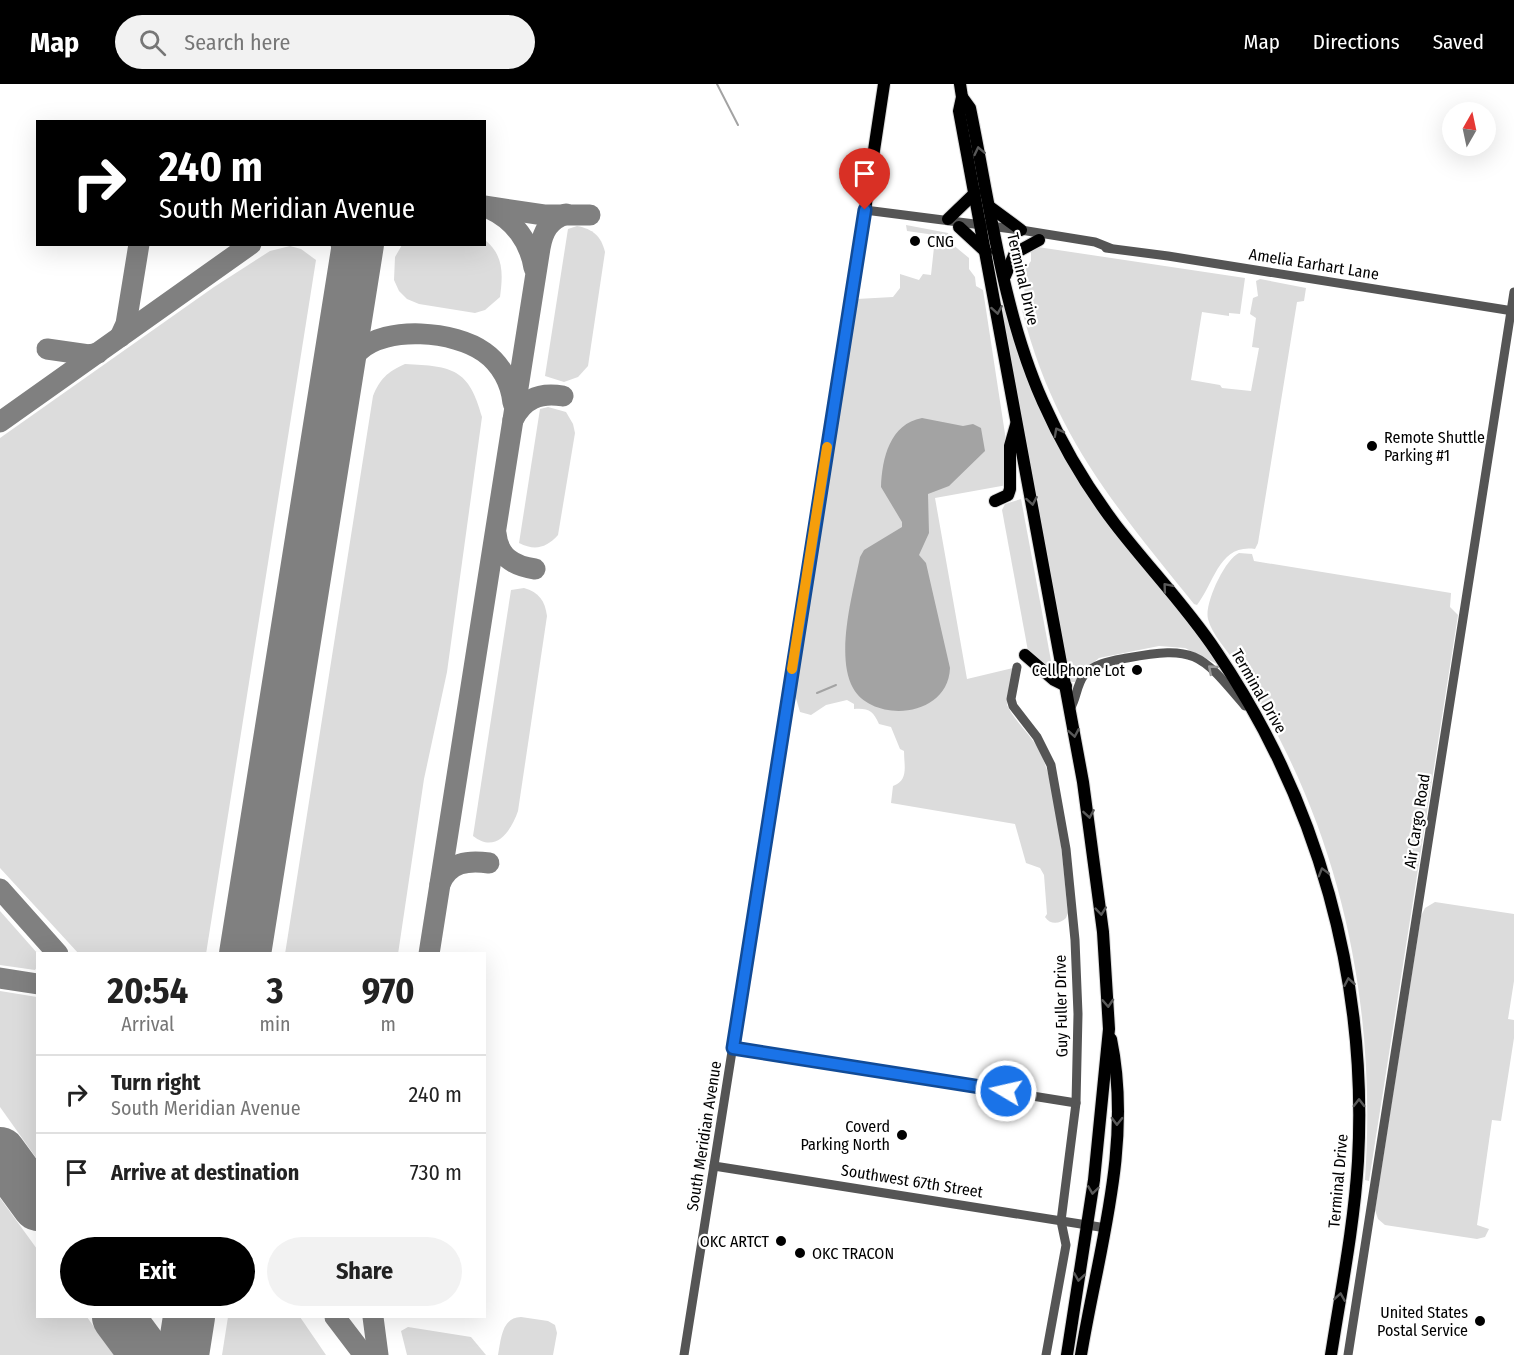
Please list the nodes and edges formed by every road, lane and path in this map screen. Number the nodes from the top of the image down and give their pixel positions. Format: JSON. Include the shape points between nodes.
{"nodes":[{"id":1,"x":884,"y":84,"type":"edge"},
{"id":2,"x":961,"y":90,"type":"edge"},
{"id":3,"x":975,"y":193,"type":"junction"},
{"id":4,"x":990,"y":207,"type":"junction"},
{"id":5,"x":865,"y":210,"type":"junction"},
{"id":6,"x":921,"y":218,"type":"junction"},
{"id":7,"x":948,"y":219,"type":"junction"},
{"id":8,"x":959,"y":227,"type":"junction"},
{"id":9,"x":988,"y":229,"type":"junction"},
{"id":10,"x":1021,"y":230,"type":"junction"},
{"id":11,"x":1039,"y":240,"type":"junction"},
{"id":12,"x":1110,"y":248,"type":"junction"},
{"id":13,"x":986,"y":252,"type":"junction"},
{"id":14,"x":1005,"y":276,"type":"junction"},
{"id":15,"x":1514,"y":292,"type":"edge"},
{"id":16,"x":1512,"y":311,"type":"junction"},
{"id":17,"x":1017,"y":421,"type":"junction"},
{"id":18,"x":995,"y":501,"type":"dead end"},
{"id":19,"x":1025,"y":655,"type":"dead end"},
{"id":20,"x":1017,"y":667,"type":"dead end"},
{"id":21,"x":1066,"y":686,"type":"junction"},
{"id":22,"x":1070,"y":709,"type":"junction"},
{"id":23,"x":1264,"y":728,"type":"junction"},
{"id":24,"x":1109,"y":1029,"type":"junction"},
{"id":25,"x":733,"y":1048,"type":"junction"},
{"id":26,"x":1076,"y":1102,"type":"junction"},
{"id":27,"x":714,"y":1166,"type":"junction"},
{"id":28,"x":1061,"y":1221,"type":"junction"},
{"id":29,"x":1088,"y":1225,"type":"junction"},
{"id":30,"x":1106,"y":1228,"type":"junction"},
{"id":31,"x":1071,"y":1330,"type":"junction"},
{"id":32,"x":1085,"y":1332,"type":"junction"},
{"id":33,"x":684,"y":1355,"type":"edge"},
{"id":34,"x":1046,"y":1355,"type":"edge"},
{"id":35,"x":1067,"y":1355,"type":"edge"},
{"id":36,"x":1081,"y":1355,"type":"edge"},
{"id":37,"x":1331,"y":1355,"type":"edge"},
{"id":38,"x":1348,"y":1355,"type":"edge"}],
"edges":[{"from":1,"to":5,"type":"main road"},
{"from":2,"to":3,"type":"main road","name":"Terminal Drive","via":[[959,111]]},
{"from":4,"to":2,"type":"main road","name":"Terminal Drive","one_way":true,"via":[[970,108]]},
{"from":3,"to":7,"type":"main road"},
{"from":3,"to":9,"type":"main road","name":"Terminal Drive"},
{"from":4,"to":9,"type":"main road","name":"Terminal Drive"},
{"from":4,"to":10,"type":"main road"},
{"from":5,"to":6,"type":"street","name":"Amelia Earhart Lane"},
{"from":5,"to":25,"type":"street","name":"South Meridian Avenue"},
{"from":6,"to":7,"type":"street","name":"Amelia Earhart Lane"},
{"from":6,"to":8,"type":"street","name":"Amelia Earhart Lane"},
{"from":7,"to":9,"type":"street","name":"Amelia Earhart Lane"},
{"from":8,"to":9,"type":"street","name":"Amelia Earhart Lane"},
{"from":8,"to":13,"type":"main road"},
{"from":9,"to":10,"type":"street","name":"Amelia Earhart Lane"},
{"from":9,"to":11,"type":"street","name":"Amelia Earhart Lane"},
{"from":9,"to":13,"type":"main road","name":"Terminal Drive"},
{"from":9,"to":14,"type":"main road","name":"Terminal Drive"},
{"from":10,"to":12,"type":"street","name":"Amelia Earhart Lane"},
{"from":11,"to":12,"type":"street","name":"Amelia Earhart Lane"},
{"from":11,"to":14,"type":"main road","via":[[1015,253]]},
{"from":12,"to":16,"type":"street","name":"Amelia Earhart Lane"},
{"from":13,"to":17,"type":"main road","name":"Terminal Drive","one_way":true},
{"from":23,"to":14,"type":"main road","name":"Terminal Drive","one_way":true,"via":[[1204,633],[1114,522],[1069,453],[1031,372]]},
{"from":15,"to":16,"type":"street","name":"Air Cargo Road"},
{"from":16,"to":38,"type":"street","name":"Air Cargo Road"},
{"from":17,"to":18,"type":"main road","via":[[1010,446],[1010,489],[1008,495]]},
{"from":17,"to":21,"type":"main road","name":"Terminal Drive","one_way":true},
{"from":19,"to":21,"type":"main road"},
{"from":20,"to":26,"type":"street","name":"Guy Fuller Drive","via":[[1011,699],[1051,765],[1066,849],[1075,950]]},
{"from":21,"to":22,"type":"main road","name":"Terminal Drive"},
{"from":23,"to":22,"type":"street","one_way":true,"via":[[1214,669],[1186,653],[1164,651],[1097,666],[1079,683]]},
{"from":22,"to":24,"type":"main road","name":"Terminal Drive","one_way":true,"via":[[1096,872]]},
{"from":37,"to":23,"type":"main road","name":"Terminal Drive","one_way":true,"via":[[1358,1164],[1356,1036],[1344,955],[1323,869],[1302,807]]},
{"from":24,"to":29,"type":"main road","name":"Terminal Drive","one_way":true},
{"from":24,"to":30,"type":"main road","one_way":true,"via":[[1116,1062],[1117,1113]]},
{"from":25,"to":26,"type":"street"},
{"from":25,"to":27,"type":"street","name":"South Meridian Avenue"},
{"from":26,"to":28,"type":"street","name":"Guy Fuller Drive"},
{"from":27,"to":28,"type":"street","name":"Southwest 67th Street"},
{"from":27,"to":33,"type":"street","name":"South Meridian Avenue"},
{"from":28,"to":29,"type":"street","name":"Southwest 67th Street"},
{"from":28,"to":34,"type":"street","name":"Guy Fuller Drive","via":[[1066,1245]]},
{"from":29,"to":30,"type":"street","name":"Southwest 67th Street"},
{"from":29,"to":31,"type":"main road","name":"Terminal Drive","one_way":true},
{"from":30,"to":32,"type":"main road"},
{"from":31,"to":32,"type":"main road"},
{"from":31,"to":35,"type":"main road","name":"Terminal Drive"},
{"from":32,"to":36,"type":"main road"}]}
